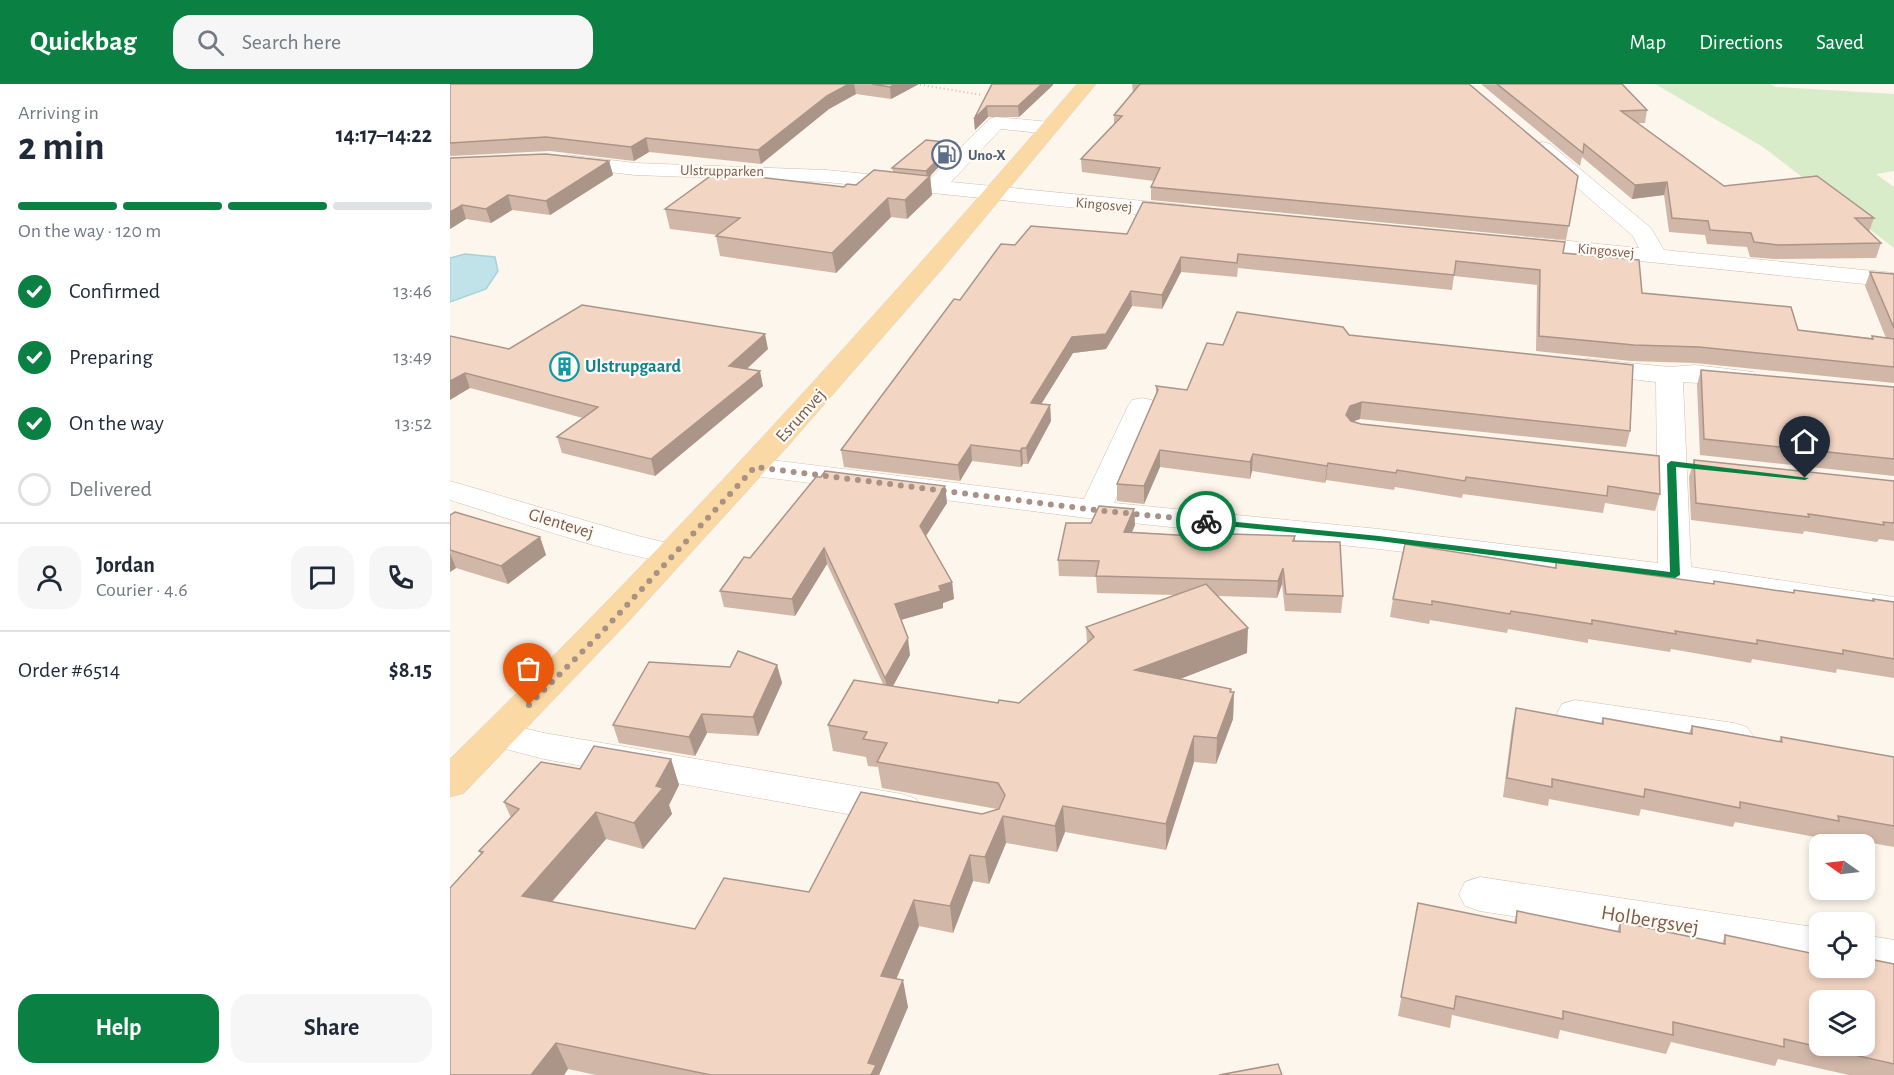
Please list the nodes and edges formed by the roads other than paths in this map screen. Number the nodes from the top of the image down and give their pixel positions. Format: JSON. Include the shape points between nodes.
{"nodes":[{"id":1,"x":1087,"y":84,"type":"edge"},
{"id":2,"x":1050,"y":128,"type":"junction"},
{"id":3,"x":1528,"y":136,"type":"edge"},
{"id":4,"x":550,"y":159,"type":"edge"},
{"id":5,"x":934,"y":187,"type":"junction"},
{"id":6,"x":994,"y":194,"type":"junction"},
{"id":7,"x":1202,"y":214,"type":"edge"},
{"id":8,"x":1500,"y":241,"type":"edge"},
{"id":9,"x":1655,"y":256,"type":"junction"},
{"id":10,"x":1894,"y":280,"type":"edge"},
{"id":11,"x":1565,"y":364,"type":"edge"},
{"id":12,"x":1669,"y":375,"type":"junction"},
{"id":13,"x":1765,"y":380,"type":"edge"},
{"id":14,"x":1142,"y":406,"type":"dead end"},
{"id":15,"x":755,"y":467,"type":"junction"},
{"id":16,"x":450,"y":490,"type":"edge"},
{"id":17,"x":1095,"y":510,"type":"junction"},
{"id":18,"x":673,"y":554,"type":"junction"},
{"id":19,"x":1675,"y":575,"type":"junction"},
{"id":20,"x":1894,"y":608,"type":"edge"},
{"id":21,"x":1575,"y":713,"type":"dead end"},
{"id":22,"x":499,"y":735,"type":"junction"},
{"id":23,"x":1764,"y":740,"type":"edge"},
{"id":24,"x":450,"y":783,"type":"edge"},
{"id":25,"x":940,"y":815,"type":"edge"},
{"id":26,"x":1480,"y":894,"type":"dead end"},
{"id":27,"x":1809,"y":944,"type":"edge"},
{"id":28,"x":1875,"y":955,"type":"edge"},
{"id":29,"x":1894,"y":958,"type":"edge"}],
"edges":[{"from":1,"to":2,"type":"main road","name":"Esrumvej"},
{"from":2,"to":5,"type":"street","via":[[996,123]]},
{"from":2,"to":6,"type":"main road","name":"Esrumvej"},
{"from":3,"to":9,"type":"street","via":[[1643,232]]},
{"from":4,"to":5,"type":"street","name":"Ulstrupparken","via":[[635,169],[791,174]]},
{"from":5,"to":6,"type":"street","name":"Ulstrupparken"},
{"from":6,"to":7,"type":"street","name":"Kingosvej"},
{"from":6,"to":15,"type":"main road","name":"Esrumvej"},
{"from":8,"to":9,"type":"street","name":"Kingosvej"},
{"from":9,"to":10,"type":"street","name":"Kingosvej"},
{"from":11,"to":12,"type":"street"},
{"from":12,"to":13,"type":"street","via":[[1695,373]]},
{"from":12,"to":19,"type":"street"},
{"from":14,"to":17,"type":"street"},
{"from":15,"to":17,"type":"street"},
{"from":15,"to":18,"type":"main road","name":"Esrumvej"},
{"from":16,"to":18,"type":"street","name":"Glentevej"},
{"from":17,"to":19,"type":"street","via":[[1379,538]]},
{"from":18,"to":22,"type":"main road","name":"Esrumvej"},
{"from":19,"to":20,"type":"street"},
{"from":21,"to":23,"type":"street"},
{"from":22,"to":24,"type":"main road","name":"Esrumvej"},
{"from":22,"to":25,"type":"street"},
{"from":26,"to":27,"type":"street","name":"Holbergsvej"},
{"from":28,"to":29,"type":"street"}]}
